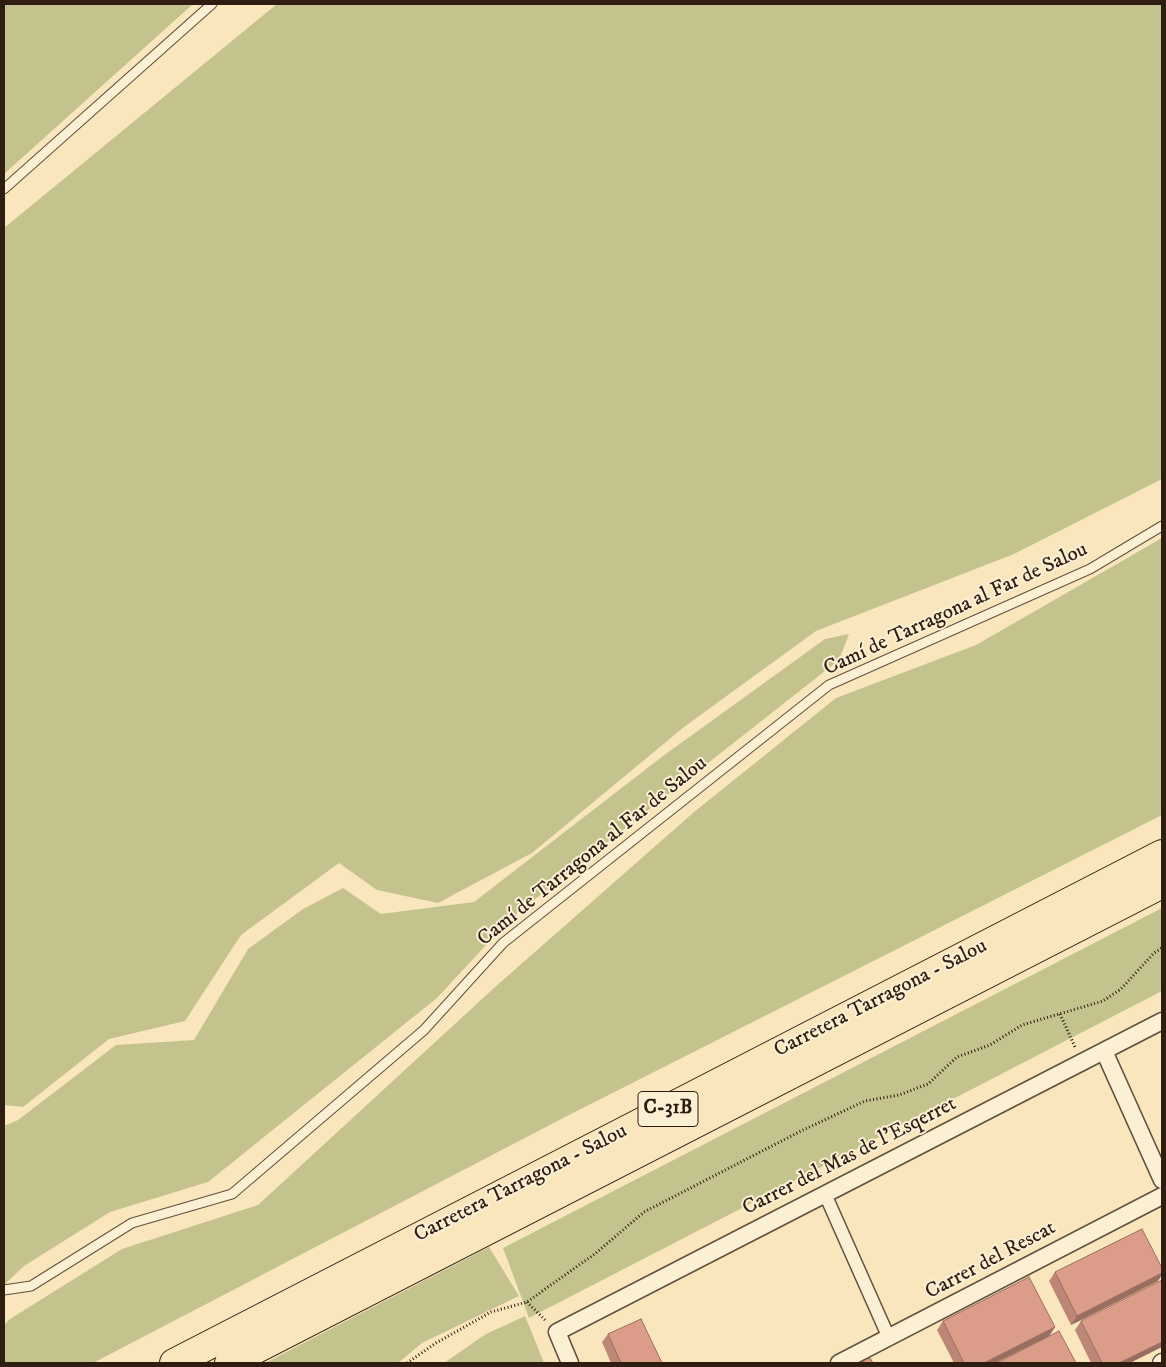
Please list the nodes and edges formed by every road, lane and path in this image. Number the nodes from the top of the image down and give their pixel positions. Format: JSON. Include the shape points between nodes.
{"nodes":[{"id":1,"x":212,"y":4,"type":"edge"},
{"id":2,"x":4,"y":188,"type":"edge"},
{"id":3,"x":1162,"y":526,"type":"edge"},
{"id":4,"x":1162,"y":854,"type":"edge"},
{"id":5,"x":1162,"y":884,"type":"edge"},
{"id":6,"x":1162,"y":948,"type":"edge"},
{"id":7,"x":1060,"y":1014,"type":"junction"},
{"id":8,"x":1162,"y":1021,"type":"edge"},
{"id":9,"x":1104,"y":1051,"type":"junction"},
{"id":10,"x":1082,"y":1062,"type":"junction"},
{"id":11,"x":1162,"y":1180,"type":"edge"},
{"id":12,"x":824,"y":1194,"type":"junction"},
{"id":13,"x":1162,"y":1196,"type":"edge"},
{"id":14,"x":4,"y":1290,"type":"edge"},
{"id":15,"x":527,"y":1302,"type":"junction"},
{"id":16,"x":557,"y":1332,"type":"junction"},
{"id":17,"x":889,"y":1338,"type":"junction"},
{"id":18,"x":174,"y":1363,"type":"edge"},
{"id":19,"x":229,"y":1363,"type":"edge"},
{"id":20,"x":406,"y":1363,"type":"edge"},
{"id":21,"x":570,"y":1363,"type":"edge"},
{"id":22,"x":839,"y":1363,"type":"edge"}],
"edges":[{"from":1,"to":2,"type":"lane"},
{"from":3,"to":14,"type":"lane","name":"Camí de Tarragona al Far de Salou","via":[[1090,569],[829,685],[503,943],[424,1030],[232,1194],[132,1223],[32,1286]]},
{"from":4,"to":18,"type":"highway","name":"Carretera Tarragona - Salou","number":"C-31B"},
{"from":5,"to":19,"type":"highway","name":"Carretera Tarragona - Salou","number":"C-31B"},
{"from":6,"to":7,"type":"path","via":[[1109,997]]},
{"from":7,"to":10,"type":"path"},
{"from":7,"to":15,"type":"path","via":[[1022,1025],[990,1045],[957,1057],[928,1084],[899,1095],[865,1102],[801,1130],[644,1212],[596,1253]]},
{"from":8,"to":9,"type":"street","name":"Carrer del Mas de l'Esqerret"},
{"from":9,"to":10,"type":"street","name":"Carrer del Mas de l'Esqerret"},
{"from":9,"to":11,"type":"street"},
{"from":10,"to":12,"type":"street","name":"Carrer del Mas de l'Esqerret"},
{"from":12,"to":16,"type":"street","name":"Carrer del Mas de l'Esqerret"},
{"from":12,"to":17,"type":"street"},
{"from":13,"to":17,"type":"street","name":"Carrer del Rescat"},
{"from":15,"to":16,"type":"path"},
{"from":15,"to":20,"type":"path","via":[[491,1312]]},
{"from":16,"to":21,"type":"street"},
{"from":17,"to":22,"type":"street","name":"Carrer del Rescat"}]}
